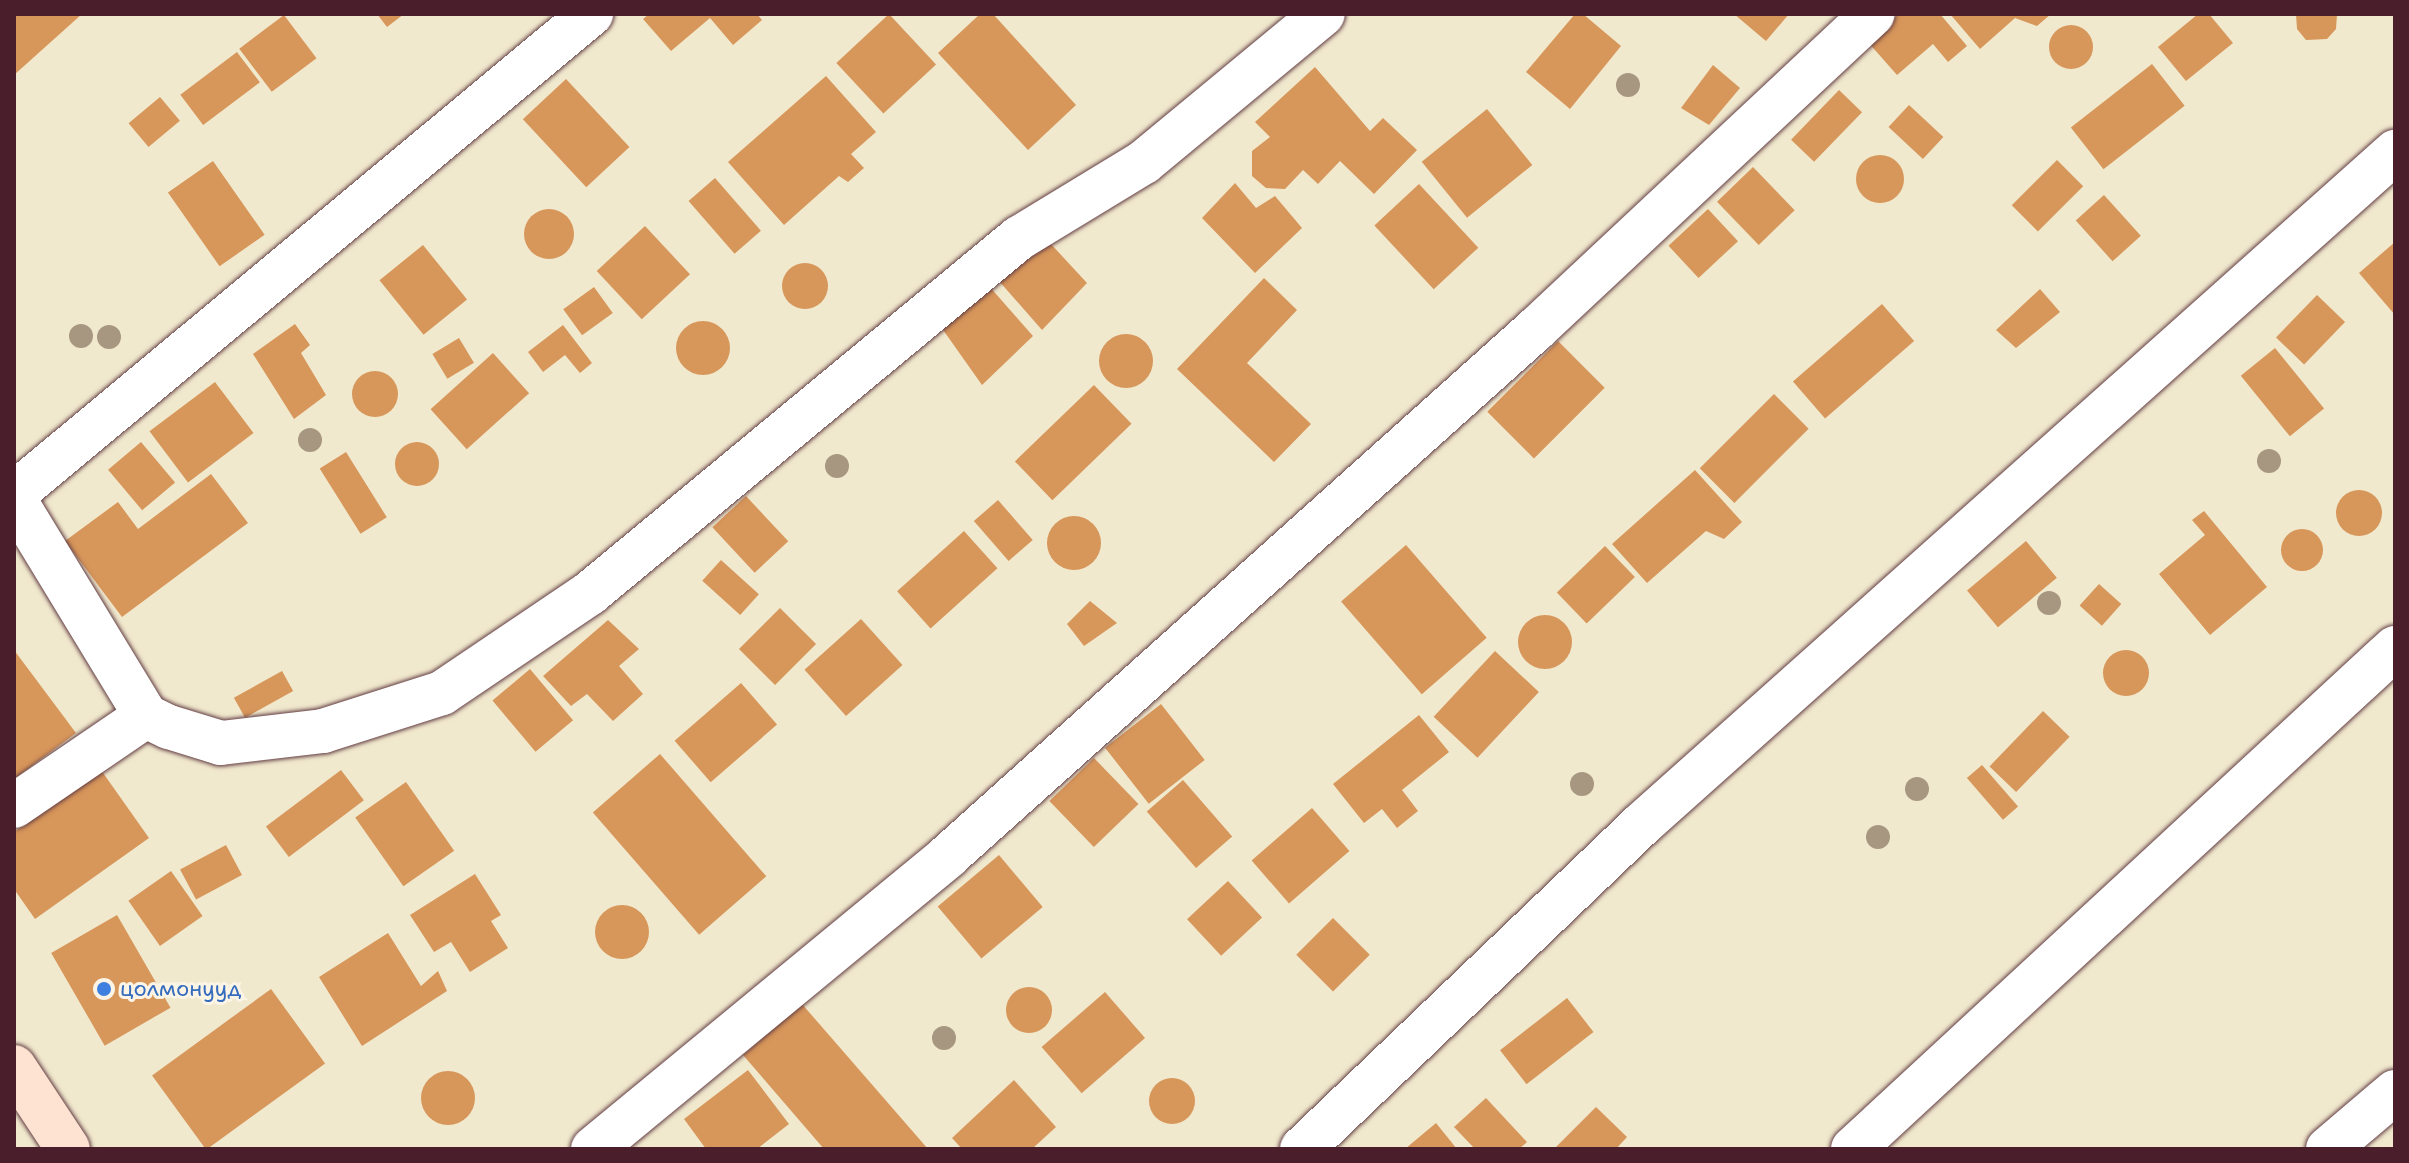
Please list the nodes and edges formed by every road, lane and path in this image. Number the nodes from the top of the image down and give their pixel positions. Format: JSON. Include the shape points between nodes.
{"nodes":[{"id":1,"x":591,"y":14,"type":"edge"},
{"id":2,"x":1323,"y":14,"type":"edge"},
{"id":3,"x":1873,"y":14,"type":"edge"},
{"id":4,"x":2395,"y":152,"type":"edge"},
{"id":5,"x":14,"y":496,"type":"edge"},
{"id":6,"x":2395,"y":648,"type":"edge"},
{"id":7,"x":146,"y":716,"type":"junction"},
{"id":8,"x":14,"y":806,"type":"edge"},
{"id":9,"x":14,"y":1067,"type":"edge"},
{"id":10,"x":2395,"y":1092,"type":"edge"},
{"id":11,"x":68,"y":1149,"type":"edge"},
{"id":12,"x":593,"y":1149,"type":"edge"},
{"id":13,"x":1302,"y":1149,"type":"edge"},
{"id":14,"x":1853,"y":1149,"type":"edge"},
{"id":15,"x":2328,"y":1149,"type":"edge"}],
"edges":[{"from":1,"to":5,"type":"street"},
{"from":2,"to":7,"type":"street","via":[[1144,162],[1019,238],[590,593],[442,693],[323,731],[221,743]]},
{"from":3,"to":12,"type":"street","via":[[1524,339],[948,856]]},
{"from":4,"to":13,"type":"street","via":[[1641,825]]},
{"from":5,"to":7,"type":"street"},
{"from":6,"to":14,"type":"street"},
{"from":7,"to":8,"type":"street"},
{"from":9,"to":11,"type":"main road"},
{"from":10,"to":15,"type":"street"}]}
